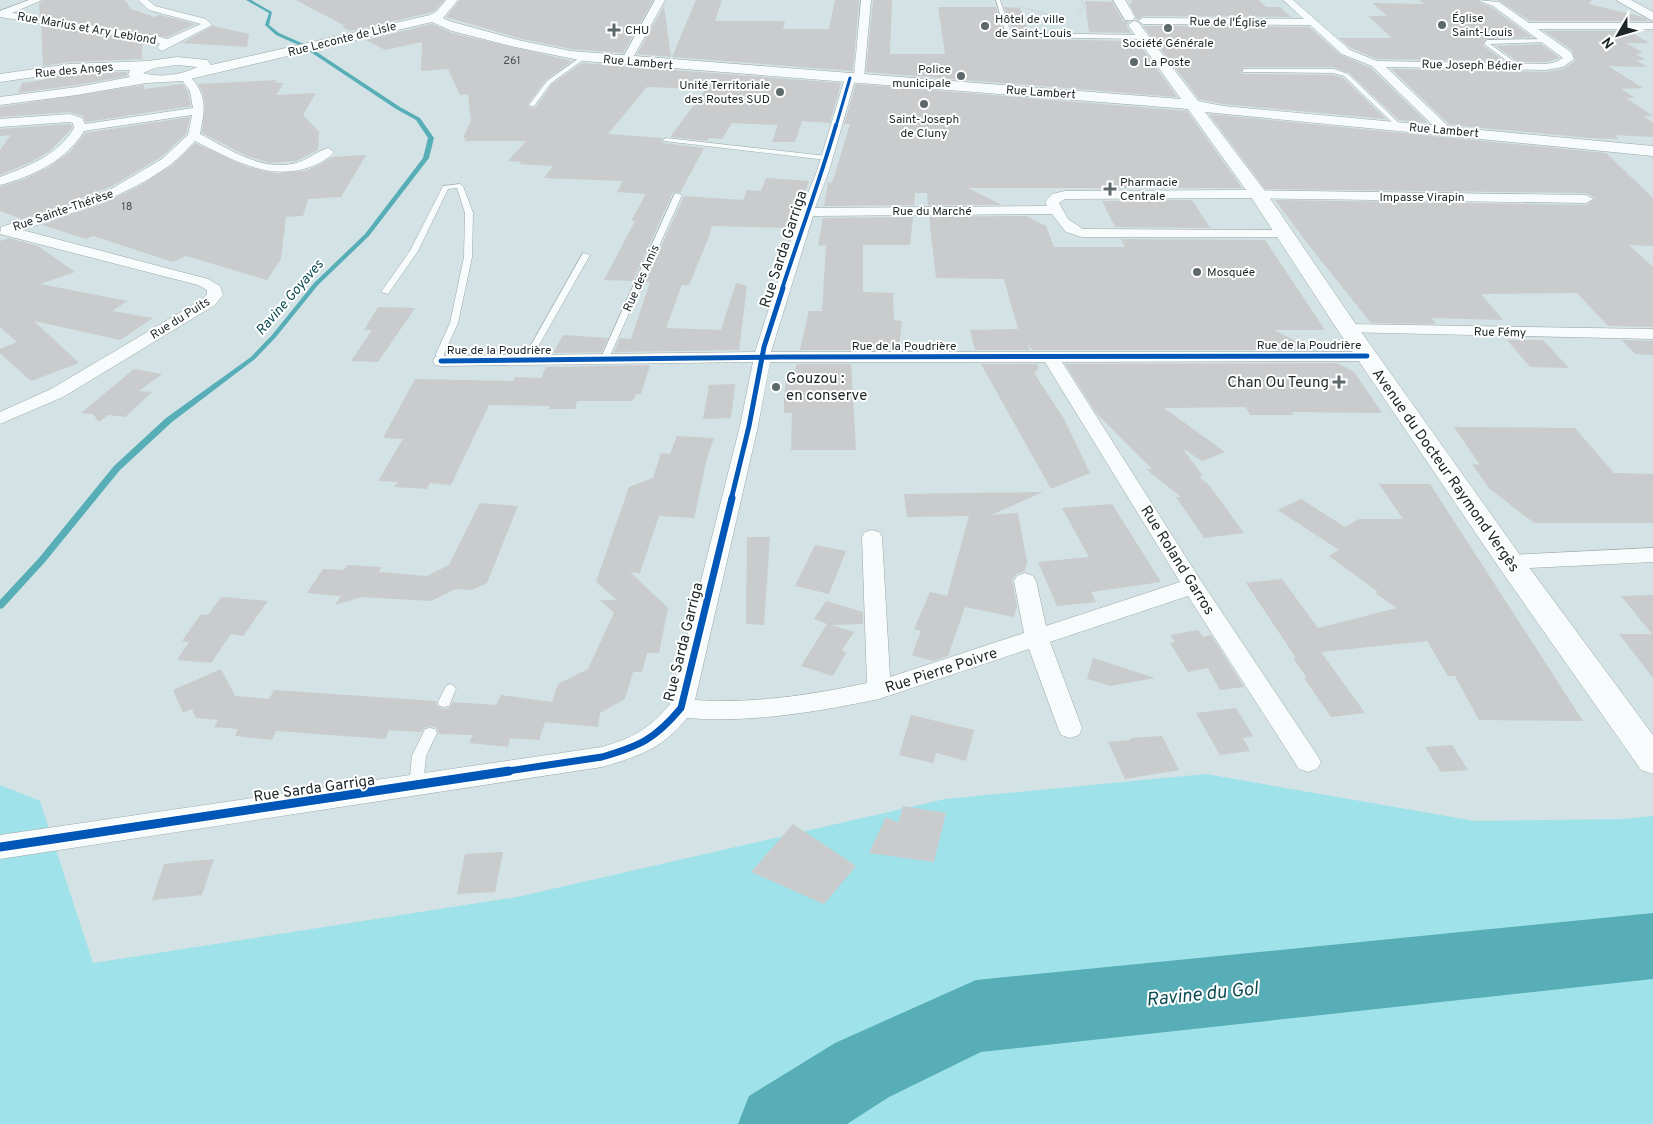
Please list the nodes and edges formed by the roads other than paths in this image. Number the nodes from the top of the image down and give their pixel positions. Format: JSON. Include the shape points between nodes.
{"nodes":[{"id":1,"x":37,"y":0,"type":"edge"},
{"id":2,"x":143,"y":0,"type":"edge"},
{"id":3,"x":452,"y":0,"type":"edge"},
{"id":4,"x":660,"y":0,"type":"edge"},
{"id":5,"x":866,"y":0,"type":"edge"},
{"id":6,"x":1114,"y":0,"type":"edge"},
{"id":7,"x":1288,"y":0,"type":"edge"},
{"id":8,"x":1482,"y":0,"type":"edge"},
{"id":9,"x":1622,"y":0,"type":"edge"},
{"id":10,"x":999,"y":3,"type":"edge"},
{"id":11,"x":0,"y":14,"type":"edge"},
{"id":12,"x":1130,"y":15,"type":"edge"},
{"id":13,"x":1653,"y":17,"type":"edge"},
{"id":14,"x":434,"y":18,"type":"junction"},
{"id":15,"x":1312,"y":22,"type":"junction"},
{"id":16,"x":1527,"y":26,"type":"junction"},
{"id":17,"x":1653,"y":26,"type":"edge"},
{"id":18,"x":1144,"y":37,"type":"junction"},
{"id":19,"x":1548,"y":41,"type":"junction"},
{"id":20,"x":164,"y":45,"type":"junction"},
{"id":21,"x":584,"y":57,"type":"junction"},
{"id":22,"x":185,"y":61,"type":"junction"},
{"id":23,"x":626,"y":61,"type":"junction"},
{"id":24,"x":153,"y":64,"type":"junction"},
{"id":25,"x":1376,"y":64,"type":"junction"},
{"id":26,"x":1517,"y":66,"type":"junction"},
{"id":27,"x":201,"y":68,"type":"junction"},
{"id":28,"x":1244,"y":71,"type":"dead end"},
{"id":29,"x":184,"y":76,"type":"junction"},
{"id":30,"x":0,"y":78,"type":"edge"},
{"id":31,"x":854,"y":78,"type":"junction"},
{"id":32,"x":144,"y":79,"type":"junction"},
{"id":33,"x":0,"y":101,"type":"edge"},
{"id":34,"x":1193,"y":104,"type":"junction"},
{"id":35,"x":532,"y":105,"type":"dead end"},
{"id":36,"x":199,"y":111,"type":"junction"},
{"id":37,"x":0,"y":123,"type":"edge"},
{"id":38,"x":1399,"y":126,"type":"junction"},
{"id":39,"x":80,"y":128,"type":"junction"},
{"id":40,"x":1445,"y":130,"type":"junction"},
{"id":41,"x":194,"y":136,"type":"junction"},
{"id":42,"x":666,"y":140,"type":"dead end"},
{"id":43,"x":1653,"y":151,"type":"edge"},
{"id":44,"x":328,"y":152,"type":"dead end"},
{"id":45,"x":827,"y":158,"type":"junction"},
{"id":46,"x":0,"y":181,"type":"edge"},
{"id":47,"x":678,"y":195,"type":"dead end"},
{"id":48,"x":1259,"y":195,"type":"junction"},
{"id":49,"x":1586,"y":199,"type":"dead end"},
{"id":50,"x":1057,"y":210,"type":"junction"},
{"id":51,"x":806,"y":212,"type":"junction"},
{"id":52,"x":3,"y":231,"type":"edge"},
{"id":53,"x":1285,"y":233,"type":"junction"},
{"id":54,"x":586,"y":255,"type":"dead end"},
{"id":55,"x":385,"y":292,"type":"dead end"},
{"id":56,"x":1348,"y":329,"type":"junction"},
{"id":57,"x":1653,"y":334,"type":"edge"},
{"id":58,"x":1050,"y":356,"type":"junction"},
{"id":59,"x":1368,"y":356,"type":"junction"},
{"id":60,"x":763,"y":358,"type":"junction"},
{"id":61,"x":604,"y":360,"type":"junction"},
{"id":62,"x":526,"y":361,"type":"junction"},
{"id":63,"x":440,"y":362,"type":"joint"},
{"id":64,"x":0,"y":419,"type":"edge"},
{"id":65,"x":872,"y":537,"type":"dead end"},
{"id":66,"x":1653,"y":555,"type":"edge"},
{"id":67,"x":1510,"y":562,"type":"junction"},
{"id":68,"x":1025,"y":581,"type":"dead end"},
{"id":69,"x":1193,"y":586,"type":"junction"},
{"id":70,"x":1037,"y":639,"type":"junction"},
{"id":71,"x":450,"y":689,"type":"dead end"},
{"id":72,"x":879,"y":690,"type":"junction"},
{"id":73,"x":444,"y":702,"type":"dead end"},
{"id":74,"x":681,"y":708,"type":"junction"},
{"id":75,"x":1070,"y":728,"type":"dead end"},
{"id":76,"x":430,"y":733,"type":"dead end"},
{"id":77,"x":1650,"y":755,"type":"edge"},
{"id":78,"x":1308,"y":762,"type":"dead end"},
{"id":79,"x":416,"y":786,"type":"junction"},
{"id":80,"x":0,"y":847,"type":"edge"}],
"edges":[{"from":1,"to":11,"type":"street"},
{"from":2,"to":20,"type":"street","via":[[152,8],[203,21],[207,25]]},
{"from":3,"to":14,"type":"main road"},
{"from":4,"to":23,"type":"street"},
{"from":5,"to":31,"type":"street","name":"Rue Sarda Garriga"},
{"from":6,"to":12,"type":"main road"},
{"from":7,"to":15,"type":"street","name":"Rue Joseph Bédier"},
{"from":8,"to":16,"type":"street","name":"Rue Joseph Bédier","via":[[1496,4]]},
{"from":9,"to":13,"type":"main road"},
{"from":10,"to":18,"type":"lane","via":[[1008,31],[1013,35]]},
{"from":11,"to":20,"type":"street","name":"Rue Marius et Ary Leblond","via":[[144,36]]},
{"from":12,"to":15,"type":"street","name":"Rue de l'Église"},
{"from":12,"to":18,"type":"main road"},
{"from":14,"to":21,"type":"main road","name":"Rue Lambert","via":[[546,52]]},
{"from":14,"to":27,"type":"main road","name":"Rue Leconte de Lisle","via":[[251,61]]},
{"from":15,"to":25,"type":"street","name":"Rue Joseph Bédier","via":[[1346,52]]},
{"from":16,"to":17,"type":"street"},
{"from":16,"to":19,"type":"street","name":"Rue Joseph Bédier"},
{"from":18,"to":34,"type":"main road","name":"Avenue du Docteur Raymond Vergès"},
{"from":19,"to":26,"type":"street","name":"Rue Joseph Bédier","via":[[1567,54],[1569,59],[1566,62],[1546,67]]},
{"from":19,"to":26,"type":"lane","via":[[1487,42]]},
{"from":20,"to":22,"type":"street","name":"Rue Marius et Ary Leblond"},
{"from":20,"to":24,"type":"street","name":"Rue Marius et Ary Leblond","via":[[164,55]]},
{"from":21,"to":23,"type":"main road","name":"Rue Lambert"},
{"from":21,"to":35,"type":"lane","via":[[549,82]]},
{"from":22,"to":24,"type":"main road","name":"Rue des Anges"},
{"from":22,"to":27,"type":"main road","name":"Rue des Anges"},
{"from":23,"to":31,"type":"main road","name":"Rue Lambert"},
{"from":24,"to":30,"type":"main road","name":"Rue des Anges","via":[[94,66]]},
{"from":24,"to":32,"type":"main road","via":[[134,73]]},
{"from":25,"to":26,"type":"street","name":"Rue Joseph Bédier"},
{"from":25,"to":40,"type":"street"},
{"from":27,"to":29,"type":"main road","name":"Rue Leconte de Lisle"},
{"from":28,"to":38,"type":"lane","via":[[1334,71],[1346,75]]},
{"from":29,"to":32,"type":"main road","name":"Rue Leconte de Lisle"},
{"from":29,"to":36,"type":"street","via":[[196,91]]},
{"from":31,"to":34,"type":"main road","name":"Rue Lambert"},
{"from":31,"to":45,"type":"street","name":"Rue Sarda Garriga"},
{"from":32,"to":33,"type":"main road"},
{"from":34,"to":38,"type":"main road","name":"Rue Lambert","via":[[1223,110]]},
{"from":34,"to":48,"type":"main road","name":"Avenue du Docteur Raymond Vergès"},
{"from":36,"to":39,"type":"street"},
{"from":36,"to":41,"type":"street"},
{"from":37,"to":39,"type":"street","via":[[70,118],[78,120]]},
{"from":38,"to":40,"type":"main road","name":"Rue Lambert"},
{"from":39,"to":46,"type":"street","via":[[74,141],[56,156]]},
{"from":40,"to":43,"type":"main road","name":"Rue Lambert"},
{"from":41,"to":44,"type":"street","via":[[254,164],[278,170],[305,165]]},
{"from":41,"to":52,"type":"street","name":"Rue Sainte-Thérèse","via":[[166,162],[118,191],[73,210]]},
{"from":42,"to":45,"type":"lane"},
{"from":45,"to":51,"type":"street","name":"Rue Sarda Garriga"},
{"from":47,"to":61,"type":"lane","name":"Rue des Amis"},
{"from":48,"to":49,"type":"street","name":"Impasse Virapin"},
{"from":48,"to":50,"type":"street","via":[[1065,195],[1053,200]]},
{"from":48,"to":53,"type":"main road","name":"Avenue du Docteur Raymond Vergès"},
{"from":50,"to":51,"type":"street","name":"Rue du Marché"},
{"from":50,"to":53,"type":"street","via":[[1067,227],[1087,233]]},
{"from":51,"to":60,"type":"street","name":"Rue Sarda Garriga"},
{"from":52,"to":64,"type":"street","name":"Rue du Puits","via":[[203,282],[215,289],[215,295],[209,302],[57,393]]},
{"from":53,"to":56,"type":"main road","name":"Avenue du Docteur Raymond Vergès"},
{"from":54,"to":62,"type":"lane"},
{"from":55,"to":63,"type":"lane","via":[[414,251],[445,187],[460,186],[469,213],[468,256],[454,323],[440,354]]},
{"from":56,"to":57,"type":"street","name":"Rue Fémy"},
{"from":56,"to":59,"type":"main road","name":"Avenue du Docteur Raymond Vergès"},
{"from":58,"to":59,"type":"street","name":"Rue de la Poudrière"},
{"from":58,"to":60,"type":"street","name":"Rue de la Poudrière"},
{"from":58,"to":69,"type":"street","name":"Rue Roland Garros"},
{"from":59,"to":67,"type":"main road","name":"Avenue du Docteur Raymond Vergès"},
{"from":60,"to":61,"type":"street","name":"Rue de la Poudrière"},
{"from":60,"to":74,"type":"street","name":"Rue Sarda Garriga"},
{"from":61,"to":62,"type":"street","name":"Rue de la Poudrière"},
{"from":62,"to":63,"type":"street","name":"Rue de la Poudrière"},
{"from":65,"to":72,"type":"street"},
{"from":66,"to":67,"type":"street"},
{"from":67,"to":77,"type":"main road","name":"Avenue du Docteur Raymond Vergès"},
{"from":68,"to":70,"type":"street"},
{"from":69,"to":70,"type":"street","name":"Rue Pierre Poivre"},
{"from":69,"to":78,"type":"street","name":"Rue Roland Garros"},
{"from":70,"to":72,"type":"street","name":"Rue Pierre Poivre"},
{"from":70,"to":75,"type":"street"},
{"from":71,"to":73,"type":"lane"},
{"from":72,"to":74,"type":"street","name":"Rue Pierre Poivre","via":[[839,699],[735,710]]},
{"from":74,"to":79,"type":"street","name":"Rue Sarda Garriga","via":[[661,733],[641,746],[602,757]]},
{"from":76,"to":79,"type":"lane","via":[[419,756]]},
{"from":79,"to":80,"type":"street","name":"Rue Sarda Garriga"}]}
